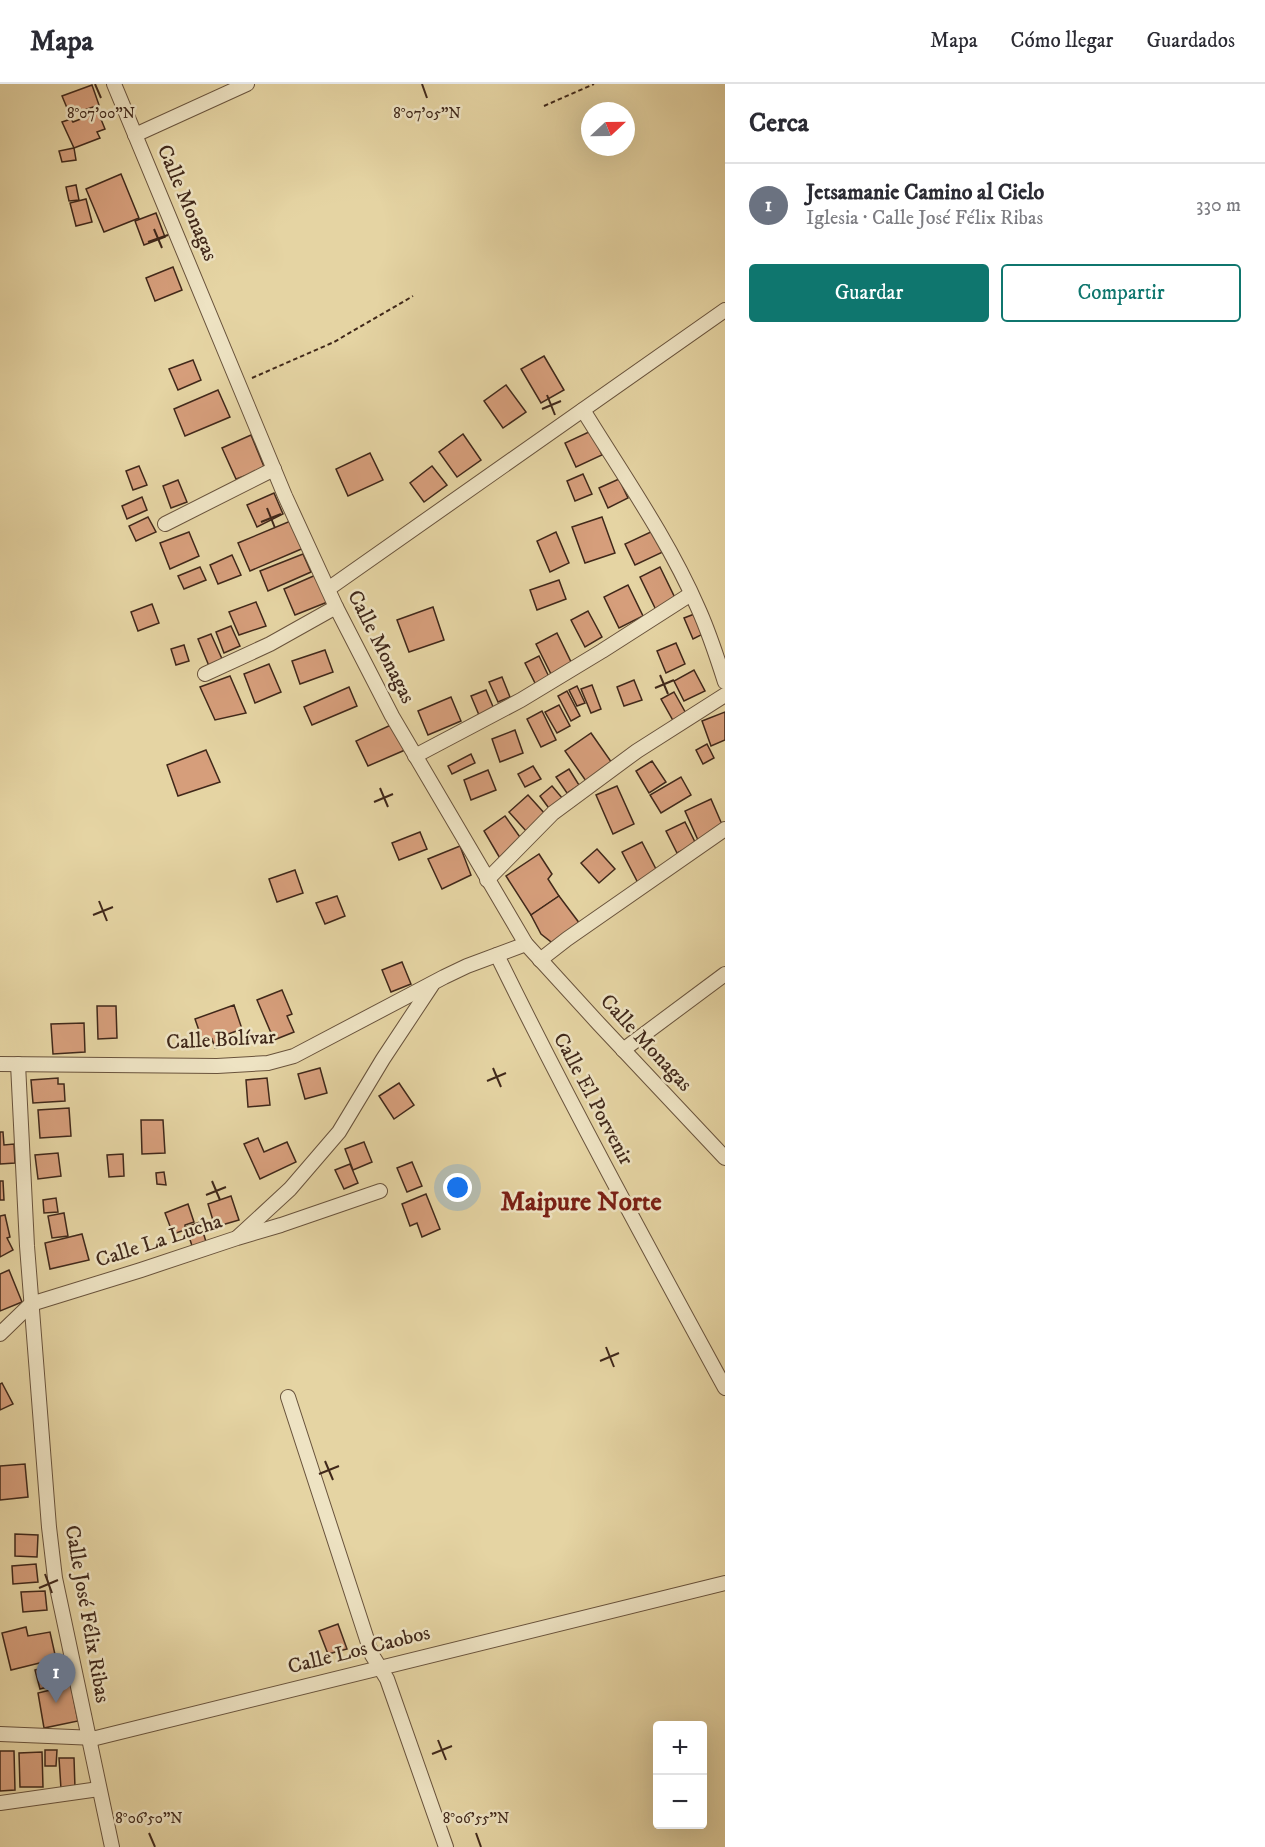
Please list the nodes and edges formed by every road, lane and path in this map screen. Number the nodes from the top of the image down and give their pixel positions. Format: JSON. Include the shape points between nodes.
{"nodes":[{"id":1,"x":114,"y":84,"type":"edge"},
{"id":2,"x":247,"y":84,"type":"edge"},
{"id":3,"x":594,"y":84,"type":"edge"},
{"id":4,"x":544,"y":106,"type":"dead end"},
{"id":5,"x":135,"y":135,"type":"junction"},
{"id":6,"x":413,"y":296,"type":"dead end"},
{"id":7,"x":723,"y":315,"type":"edge"},
{"id":8,"x":238,"y":384,"type":"junction"},
{"id":9,"x":584,"y":410,"type":"junction"},
{"id":10,"x":274,"y":469,"type":"junction"},
{"id":11,"x":165,"y":524,"type":"dead end"},
{"id":12,"x":328,"y":589,"type":"junction"},
{"id":13,"x":691,"y":594,"type":"junction"},
{"id":14,"x":336,"y":607,"type":"junction"},
{"id":15,"x":205,"y":674,"type":"dead end"},
{"id":16,"x":725,"y":682,"type":"edge"},
{"id":17,"x":725,"y":695,"type":"edge"},
{"id":18,"x":416,"y":756,"type":"junction"},
{"id":19,"x":725,"y":829,"type":"edge"},
{"id":20,"x":487,"y":880,"type":"junction"},
{"id":21,"x":526,"y":944,"type":"junction"},
{"id":22,"x":497,"y":955,"type":"junction"},
{"id":23,"x":540,"y":960,"type":"junction"},
{"id":24,"x":725,"y":974,"type":"edge"},
{"id":25,"x":434,"y":982,"type":"junction"},
{"id":26,"x":623,"y":1050,"type":"junction"},
{"id":27,"x":0,"y":1064,"type":"edge"},
{"id":28,"x":18,"y":1064,"type":"junction"},
{"id":29,"x":725,"y":1158,"type":"edge"},
{"id":30,"x":381,"y":1191,"type":"dead end"},
{"id":31,"x":237,"y":1238,"type":"junction"},
{"id":32,"x":31,"y":1304,"type":"junction"},
{"id":33,"x":0,"y":1334,"type":"edge"},
{"id":34,"x":725,"y":1388,"type":"edge"},
{"id":35,"x":288,"y":1397,"type":"dead end"},
{"id":36,"x":725,"y":1583,"type":"edge"},
{"id":37,"x":380,"y":1667,"type":"junction"},
{"id":38,"x":0,"y":1734,"type":"edge"},
{"id":39,"x":88,"y":1738,"type":"junction"},
{"id":40,"x":99,"y":1789,"type":"junction"},
{"id":41,"x":0,"y":1803,"type":"edge"},
{"id":42,"x":112,"y":1847,"type":"edge"},
{"id":43,"x":446,"y":1847,"type":"edge"}],
"edges":[{"from":1,"to":5,"type":"street","name":"Calle Monagas"},
{"from":2,"to":5,"type":"street"},
{"from":3,"to":4,"type":"path"},
{"from":5,"to":8,"type":"street","name":"Calle Monagas"},
{"from":6,"to":8,"type":"path","via":[[334,342]]},
{"from":7,"to":9,"type":"street"},
{"from":8,"to":10,"type":"street","name":"Calle Monagas"},
{"from":9,"to":12,"type":"street"},
{"from":9,"to":13,"type":"street"},
{"from":10,"to":11,"type":"street"},
{"from":10,"to":12,"type":"street","name":"Calle Monagas"},
{"from":12,"to":14,"type":"street","name":"Calle Monagas"},
{"from":13,"to":16,"type":"street"},
{"from":13,"to":18,"type":"street","via":[[539,689]]},
{"from":14,"to":15,"type":"street"},
{"from":14,"to":18,"type":"street","name":"Calle Monagas"},
{"from":17,"to":20,"type":"street","via":[[637,751],[553,813]]},
{"from":18,"to":20,"type":"street","name":"Calle Monagas"},
{"from":19,"to":23,"type":"street"},
{"from":20,"to":21,"type":"street","name":"Calle Monagas"},
{"from":21,"to":22,"type":"street","name":"Calle Bolívar"},
{"from":21,"to":23,"type":"street","name":"Calle Monagas"},
{"from":22,"to":25,"type":"street","name":"Calle Bolívar"},
{"from":22,"to":34,"type":"street","name":"Calle El Porvenir","via":[[622,1199]]},
{"from":23,"to":26,"type":"street","name":"Calle Monagas"},
{"from":24,"to":26,"type":"street"},
{"from":25,"to":28,"type":"street","name":"Calle Bolívar","via":[[294,1056],[268,1063]]},
{"from":25,"to":31,"type":"street","name":"Calle La Lucha","via":[[339,1131],[290,1189]]},
{"from":26,"to":29,"type":"street","name":"Calle Monagas"},
{"from":27,"to":28,"type":"street","name":"Calle Bolívar"},
{"from":28,"to":32,"type":"street","name":"Calle José Félix Ribas"},
{"from":30,"to":31,"type":"street"},
{"from":31,"to":32,"type":"street","name":"Calle La Lucha"},
{"from":32,"to":33,"type":"street","name":"Calle La Lucha"},
{"from":32,"to":39,"type":"street","name":"Calle José Félix Ribas","via":[[55,1578]]},
{"from":35,"to":37,"type":"street","via":[[372,1655]]},
{"from":36,"to":37,"type":"street","name":"Calle Los Caobos"},
{"from":37,"to":39,"type":"street","name":"Calle Los Caobos"},
{"from":37,"to":43,"type":"street"},
{"from":38,"to":39,"type":"street","name":"Calle Los Caobos"},
{"from":39,"to":40,"type":"street","name":"Calle José Félix Ribas"},
{"from":40,"to":41,"type":"street"},
{"from":40,"to":42,"type":"street","name":"Calle José Félix Ribas"}]}
